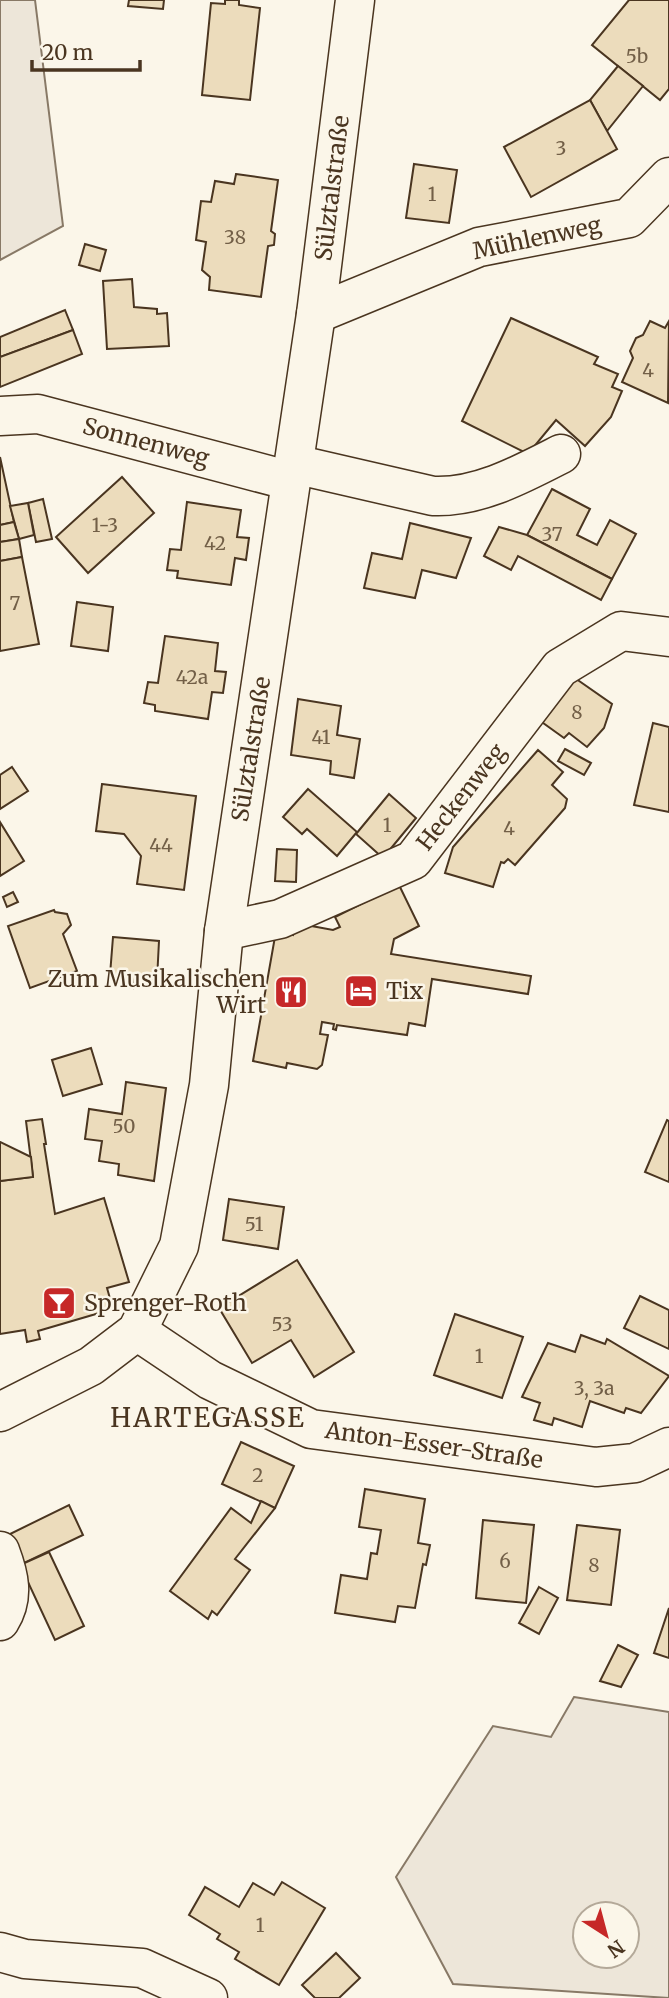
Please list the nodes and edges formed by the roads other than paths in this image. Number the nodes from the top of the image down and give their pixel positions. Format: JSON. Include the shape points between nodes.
{"nodes":[{"id":1,"x":355,"y":0,"type":"edge"},
{"id":2,"x":669,"y":177,"type":"edge"},
{"id":3,"x":316,"y":314,"type":"junction"},
{"id":4,"x":0,"y":416,"type":"edge"},
{"id":5,"x":561,"y":454,"type":"dead end"},
{"id":6,"x":293,"y":472,"type":"junction"},
{"id":7,"x":669,"y":637,"type":"edge"},
{"id":8,"x":224,"y":931,"type":"junction"},
{"id":9,"x":137,"y":1331,"type":"junction"},
{"id":10,"x":0,"y":1412,"type":"edge"},
{"id":11,"x":669,"y":1447,"type":"edge"},
{"id":12,"x":0,"y":1551,"type":"edge"},
{"id":13,"x":0,"y":1621,"type":"edge"},
{"id":14,"x":0,"y":1952,"type":"edge"},
{"id":15,"x":208,"y":1998,"type":"edge"}],
"edges":[{"from":1,"to":3,"type":"street","name":"Sülztalstraße"},
{"from":2,"to":3,"type":"street","name":"Mühlenweg","via":[[629,218],[479,247]]},
{"from":3,"to":6,"type":"street","name":"Sülztalstraße"},
{"from":4,"to":6,"type":"street","name":"Sonnenweg","via":[[38,414]]},
{"from":5,"to":6,"type":"street","name":"Sonnenweg","via":[[523,474],[450,496]]},
{"from":6,"to":8,"type":"street","name":"Sülztalstraße"},
{"from":7,"to":8,"type":"street","name":"Heckenweg","via":[[621,631],[560,668],[413,860],[280,919]]},
{"from":8,"to":9,"type":"street","name":"Sülztalstraße","via":[[209,1085],[178,1246]]},
{"from":9,"to":10,"type":"street","name":"Sülztalstraße","via":[[91,1366]]},
{"from":9,"to":11,"type":"street","name":"Anton-Esser-Straße","via":[[210,1380],[311,1429],[596,1467],[635,1463]]},
{"from":12,"to":13,"type":"street","via":[[10,1594]]},
{"from":14,"to":15,"type":"street","via":[[25,1959],[142,1968]]}]}
